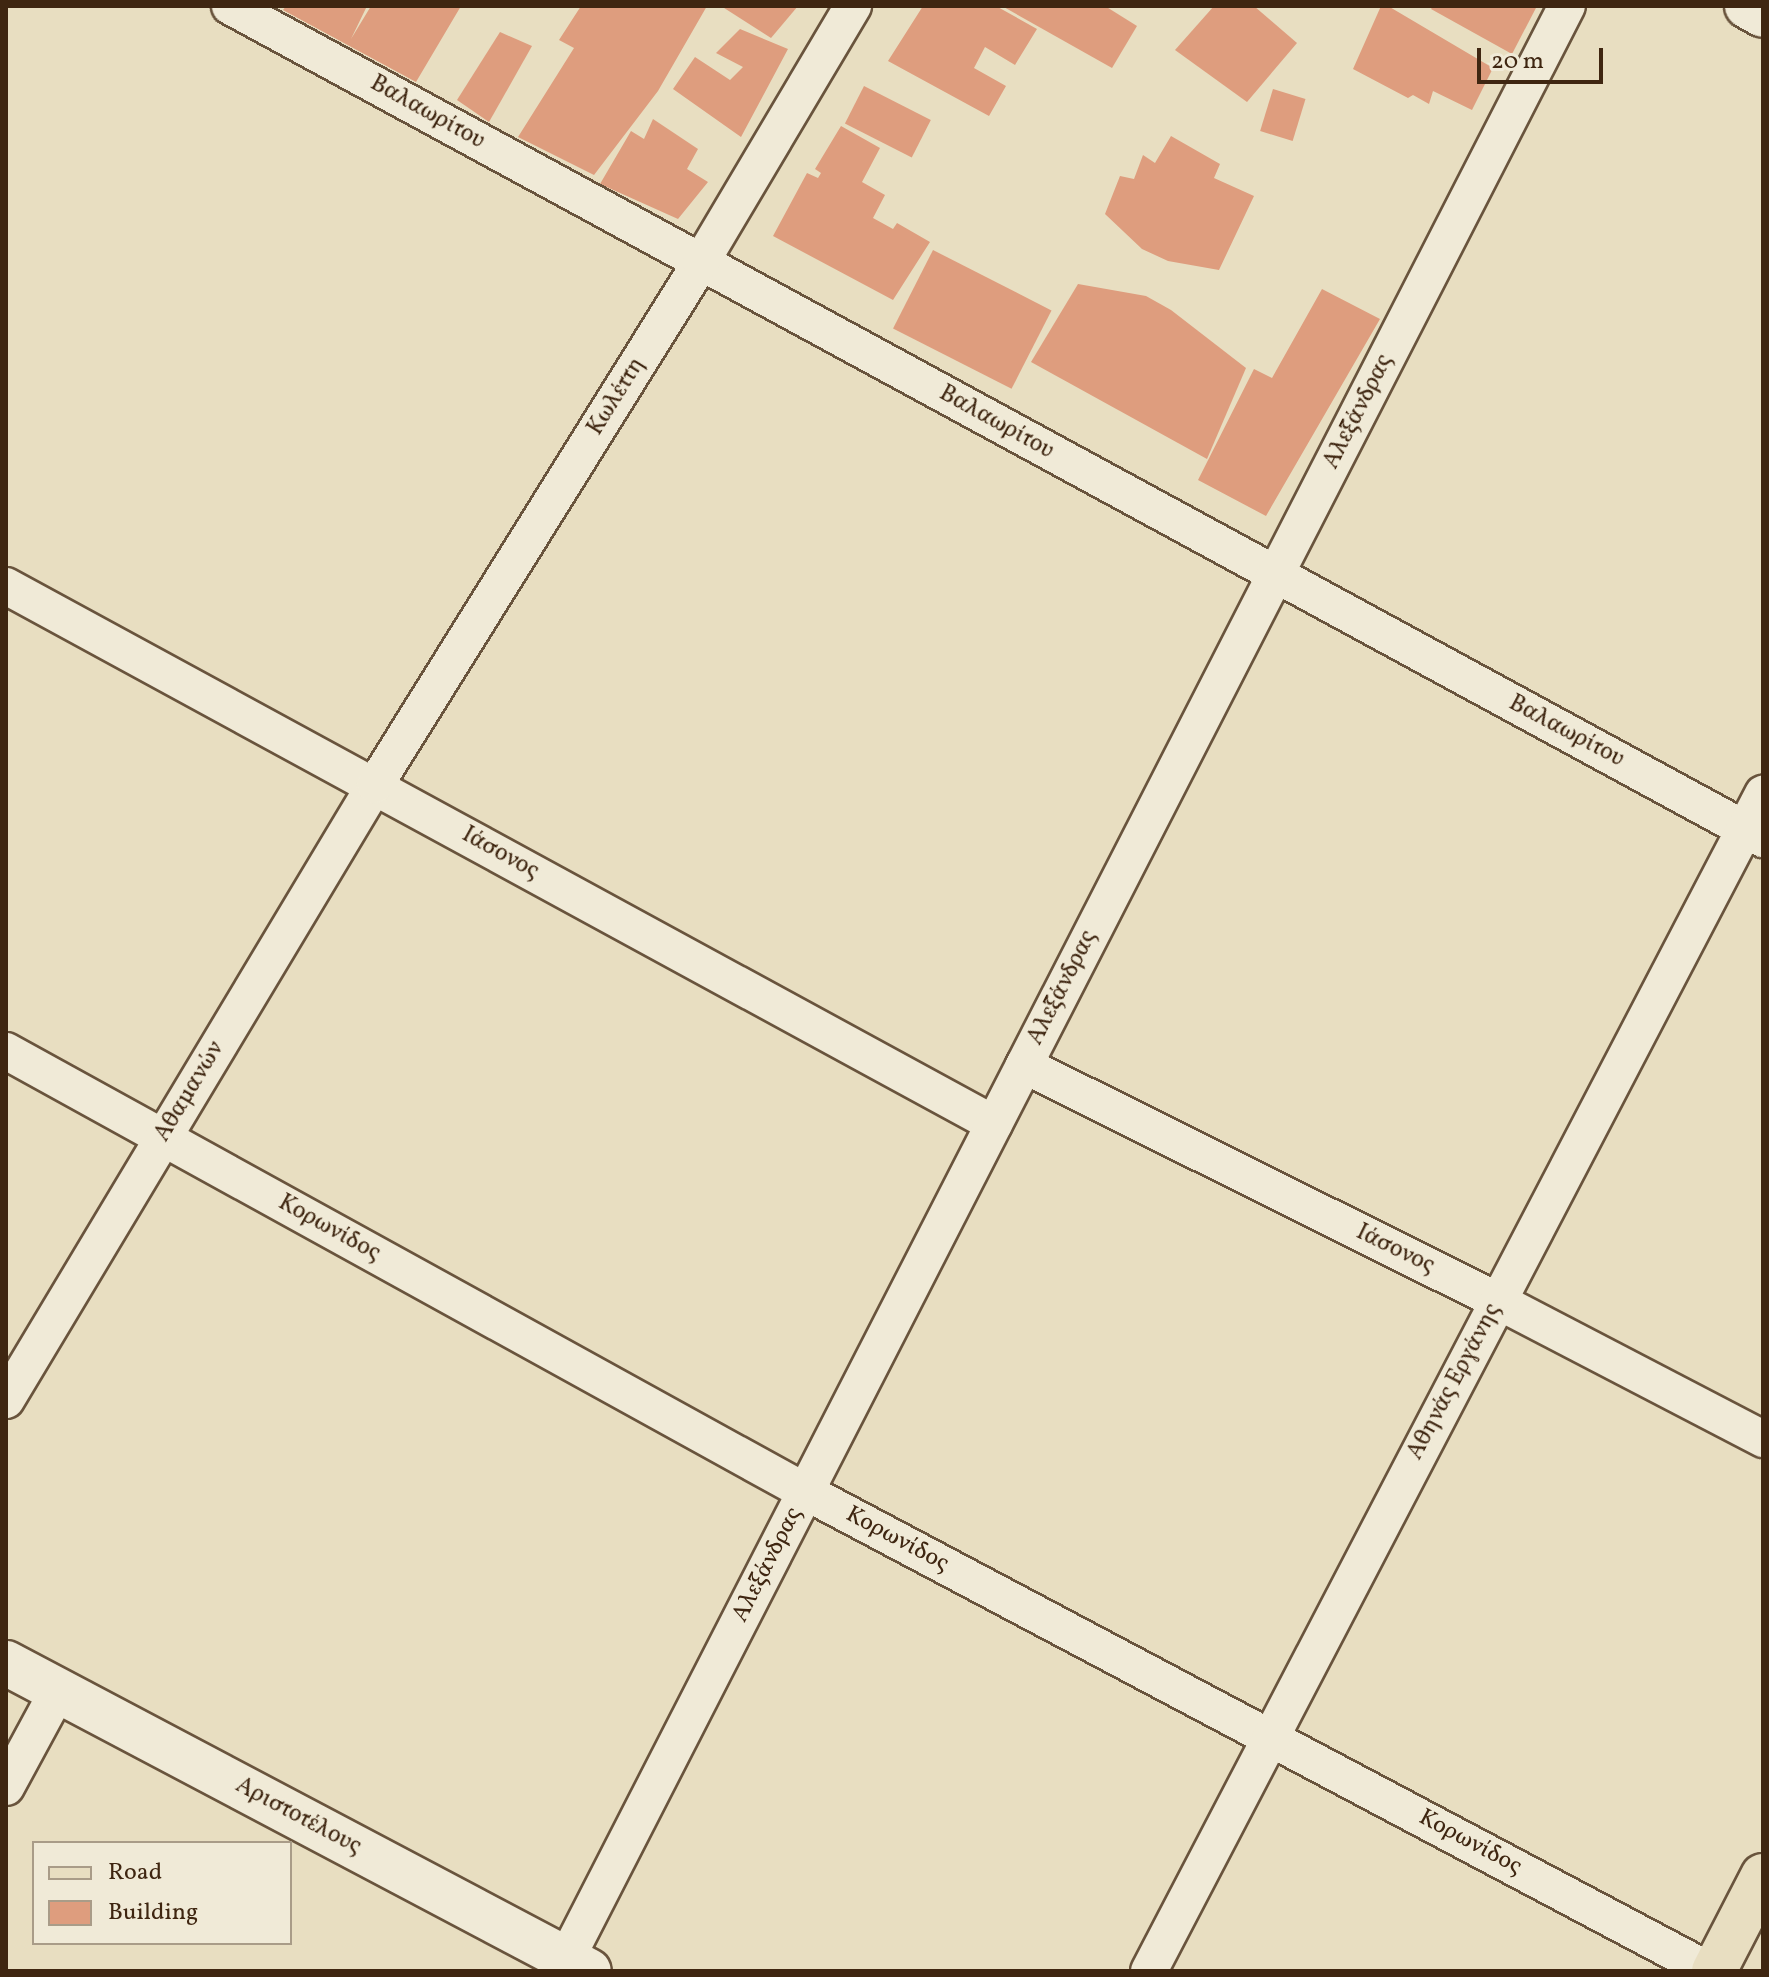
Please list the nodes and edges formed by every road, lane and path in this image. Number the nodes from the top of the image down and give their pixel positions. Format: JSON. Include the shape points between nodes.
{"nodes":[{"id":1,"x":230,"y":6,"type":"edge"},
{"id":2,"x":853,"y":6,"type":"edge"},
{"id":3,"x":1567,"y":6,"type":"edge"},
{"id":4,"x":1747,"y":6,"type":"edge"},
{"id":5,"x":1763,"y":15,"type":"edge"},
{"id":6,"x":701,"y":262,"type":"junction"},
{"id":7,"x":1276,"y":574,"type":"junction"},
{"id":8,"x":6,"y":586,"type":"edge"},
{"id":9,"x":375,"y":785,"type":"junction"},
{"id":10,"x":1763,"y":794,"type":"edge"},
{"id":11,"x":1754,"y":834,"type":"edge"},
{"id":12,"x":6,"y":1051,"type":"edge"},
{"id":13,"x":1024,"y":1065,"type":"junction"},
{"id":14,"x":994,"y":1124,"type":"junction"},
{"id":15,"x":163,"y":1137,"type":"junction"},
{"id":16,"x":1498,"y":1301,"type":"junction"},
{"id":17,"x":6,"y":1400,"type":"edge"},
{"id":18,"x":1763,"y":1439,"type":"edge"},
{"id":19,"x":806,"y":1492,"type":"junction"},
{"id":20,"x":6,"y":1663,"type":"edge"},
{"id":21,"x":58,"y":1691,"type":"junction"},
{"id":22,"x":1271,"y":1737,"type":"junction"},
{"id":23,"x":6,"y":1787,"type":"edge"},
{"id":24,"x":1763,"y":1876,"type":"edge"},
{"id":25,"x":1763,"y":1940,"type":"edge"},
{"id":26,"x":572,"y":1967,"type":"edge"},
{"id":27,"x":1149,"y":1971,"type":"edge"},
{"id":28,"x":1712,"y":1971,"type":"edge"},
{"id":29,"x":1747,"y":1971,"type":"edge"}],
"edges":[{"from":1,"to":6,"type":"street","name":"Βαλαωρίτου"},
{"from":2,"to":6,"type":"street","name":"Κωλέττη"},
{"from":3,"to":7,"type":"street","name":"Αλεξάνδρας"},
{"from":4,"to":5,"type":"street"},
{"from":6,"to":7,"type":"street","name":"Βαλαωρίτου"},
{"from":6,"to":9,"type":"street","name":"Κωλέττη"},
{"from":7,"to":11,"type":"street","name":"Βαλαωρίτου"},
{"from":7,"to":13,"type":"street","name":"Αλεξάνδρας"},
{"from":8,"to":9,"type":"street","name":"Ιάσονος"},
{"from":9,"to":14,"type":"street","name":"Ιάσονος"},
{"from":9,"to":15,"type":"street","name":"Αθαμανών"},
{"from":10,"to":11,"type":"street","name":"Αθηνάς Εργάνης"},
{"from":11,"to":16,"type":"street","name":"Αθηνάς Εργάνης"},
{"from":12,"to":15,"type":"street","name":"Κορωνίδος"},
{"from":13,"to":14,"type":"street","name":"Αλεξάνδρας"},
{"from":13,"to":16,"type":"street","name":"Ιάσονος"},
{"from":14,"to":19,"type":"street","name":"Αλεξάνδρας"},
{"from":15,"to":17,"type":"street","name":"Αθαμανών"},
{"from":15,"to":19,"type":"street","name":"Κορωνίδος"},
{"from":16,"to":18,"type":"street","name":"Ιάσονος"},
{"from":16,"to":22,"type":"street","name":"Αθηνάς Εργάνης"},
{"from":19,"to":22,"type":"street","name":"Κορωνίδος"},
{"from":19,"to":26,"type":"street","name":"Αλεξάνδρας"},
{"from":20,"to":21,"type":"street","name":"Αριστοτέλους"},
{"from":21,"to":23,"type":"street"},
{"from":21,"to":26,"type":"street","name":"Αριστοτέλους"},
{"from":22,"to":27,"type":"street","name":"Αθηνάς Εργάνης"},
{"from":22,"to":28,"type":"street","name":"Κορωνίδος"},
{"from":24,"to":28,"type":"main road"},
{"from":25,"to":29,"type":"main road"}]}
